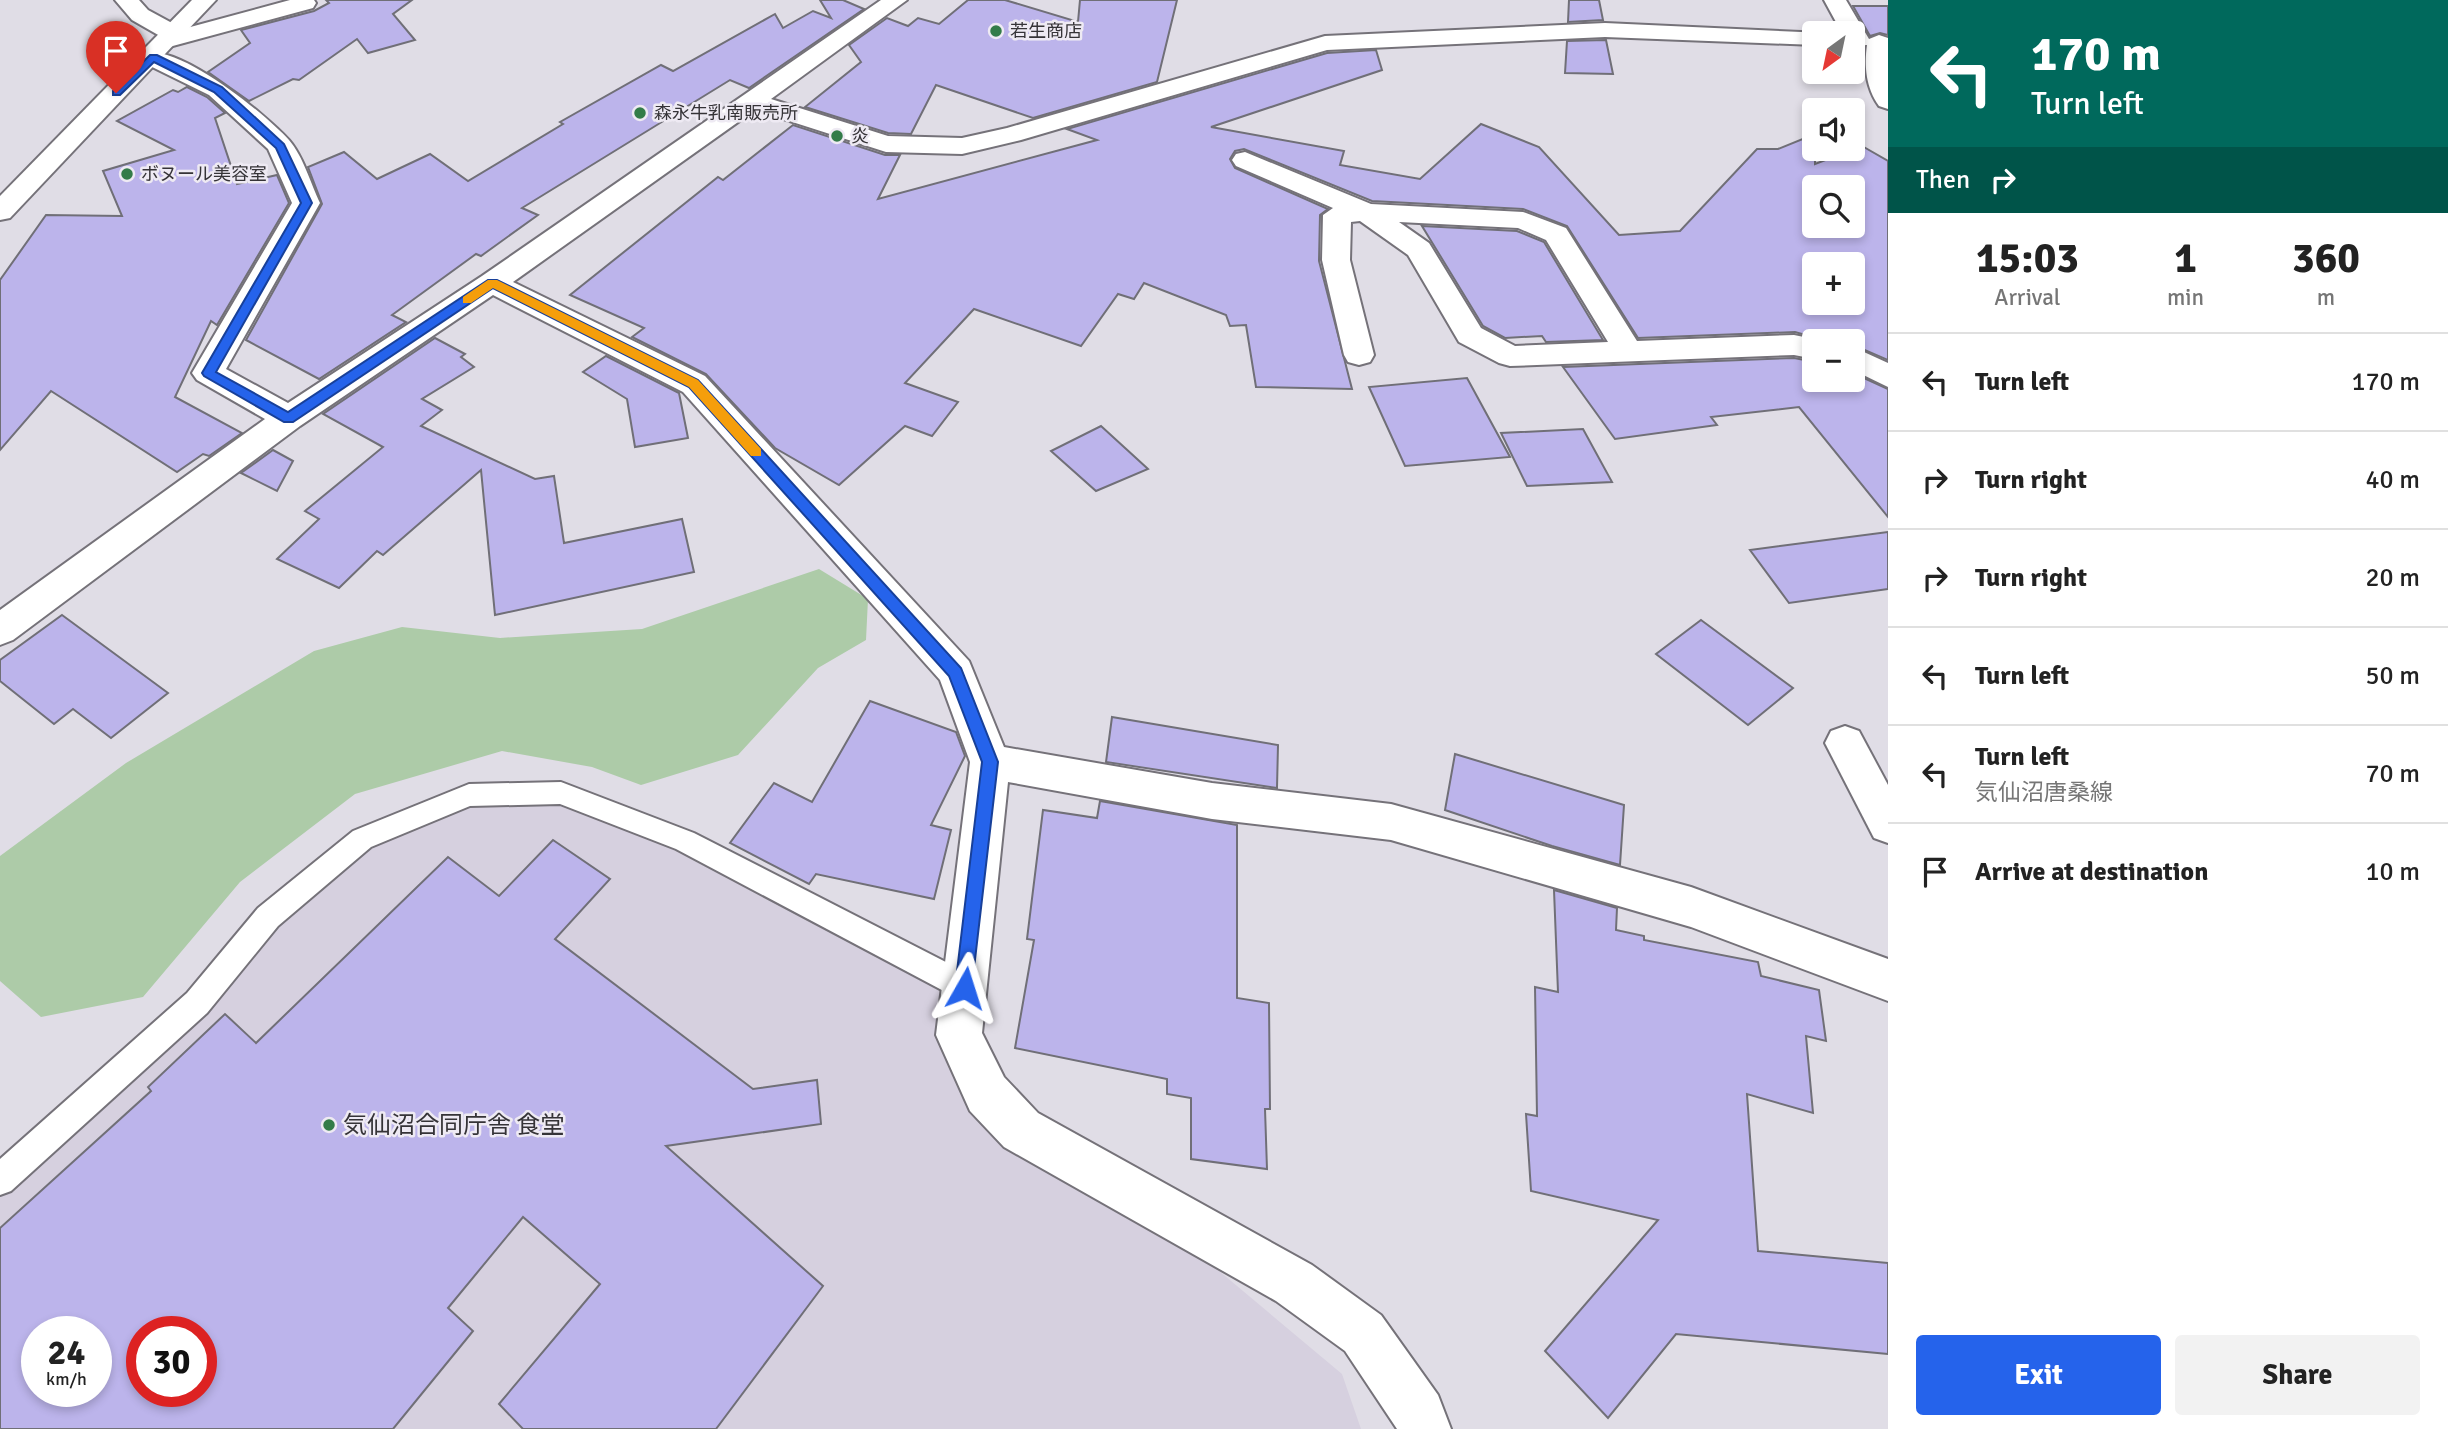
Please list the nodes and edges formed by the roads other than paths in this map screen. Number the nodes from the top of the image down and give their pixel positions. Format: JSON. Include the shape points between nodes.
{"nodes":[{"id":1,"x":126,"y":0,"type":"edge"},
{"id":2,"x":205,"y":0,"type":"edge"},
{"id":3,"x":896,"y":0,"type":"edge"},
{"id":4,"x":1835,"y":0,"type":"edge"},
{"id":5,"x":305,"y":3,"type":"dead end"},
{"id":6,"x":1802,"y":38,"type":"edge"},
{"id":7,"x":1870,"y":41,"type":"edge"},
{"id":8,"x":166,"y":44,"type":"junction"},
{"id":9,"x":1886,"y":92,"type":"edge"},
{"id":10,"x":751,"y":101,"type":"junction"},
{"id":11,"x":1245,"y":160,"type":"dead end"},
{"id":12,"x":0,"y":212,"type":"edge"},
{"id":13,"x":1366,"y":212,"type":"junction"},
{"id":14,"x":492,"y":283,"type":"junction"},
{"id":15,"x":1802,"y":347,"type":"edge"},
{"id":16,"x":1629,"y":352,"type":"junction"},
{"id":17,"x":1359,"y":355,"type":"dead end"},
{"id":18,"x":1865,"y":364,"type":"edge"},
{"id":19,"x":1888,"y":376,"type":"edge"},
{"id":20,"x":289,"y":418,"type":"junction"},
{"id":21,"x":0,"y":630,"type":"edge"},
{"id":22,"x":1845,"y":743,"type":"dead end"},
{"id":23,"x":990,"y":762,"type":"junction"},
{"id":24,"x":1888,"y":825,"type":"edge"},
{"id":25,"x":1888,"y":980,"type":"edge"},
{"id":26,"x":965,"y":988,"type":"junction"},
{"id":27,"x":0,"y":1181,"type":"edge"},
{"id":28,"x":1424,"y":1429,"type":"edge"}],
"edges":[{"from":1,"to":8,"type":"street"},
{"from":2,"to":8,"type":"street"},
{"from":3,"to":10,"type":"street"},
{"from":4,"to":7,"type":"street"},
{"from":5,"to":8,"type":"street"},
{"from":6,"to":10,"type":"street","via":[[1605,30],[1325,43],[962,146],[886,144]]},
{"from":7,"to":9,"type":"street"},
{"from":8,"to":12,"type":"street"},
{"from":8,"to":20,"type":"street","via":[[280,146],[306,203],[208,373]]},
{"from":10,"to":14,"type":"street"},
{"from":11,"to":13,"type":"street"},
{"from":13,"to":16,"type":"street","via":[[1419,249],[1470,335],[1510,356]]},
{"from":13,"to":16,"type":"street","via":[[1523,220],[1556,234]]},
{"from":13,"to":17,"type":"street","via":[[1337,215],[1336,260]]},
{"from":14,"to":20,"type":"street"},
{"from":14,"to":23,"type":"street","via":[[694,384],[956,673]]},
{"from":15,"to":16,"type":"street"},
{"from":18,"to":19,"type":"street"},
{"from":20,"to":21,"type":"street"},
{"from":22,"to":24,"type":"street"},
{"from":23,"to":25,"type":"street","via":[[1212,801],[1391,822],[1691,908]]},
{"from":23,"to":26,"type":"street"},
{"from":26,"to":27,"type":"lane","via":[[673,836],[561,793],[469,795],[362,839],[268,918],[197,1003]]},
{"from":26,"to":28,"type":"street","via":[[959,1035],[987,1094],[1021,1130],[1294,1283],[1363,1334],[1419,1414]]}]}
